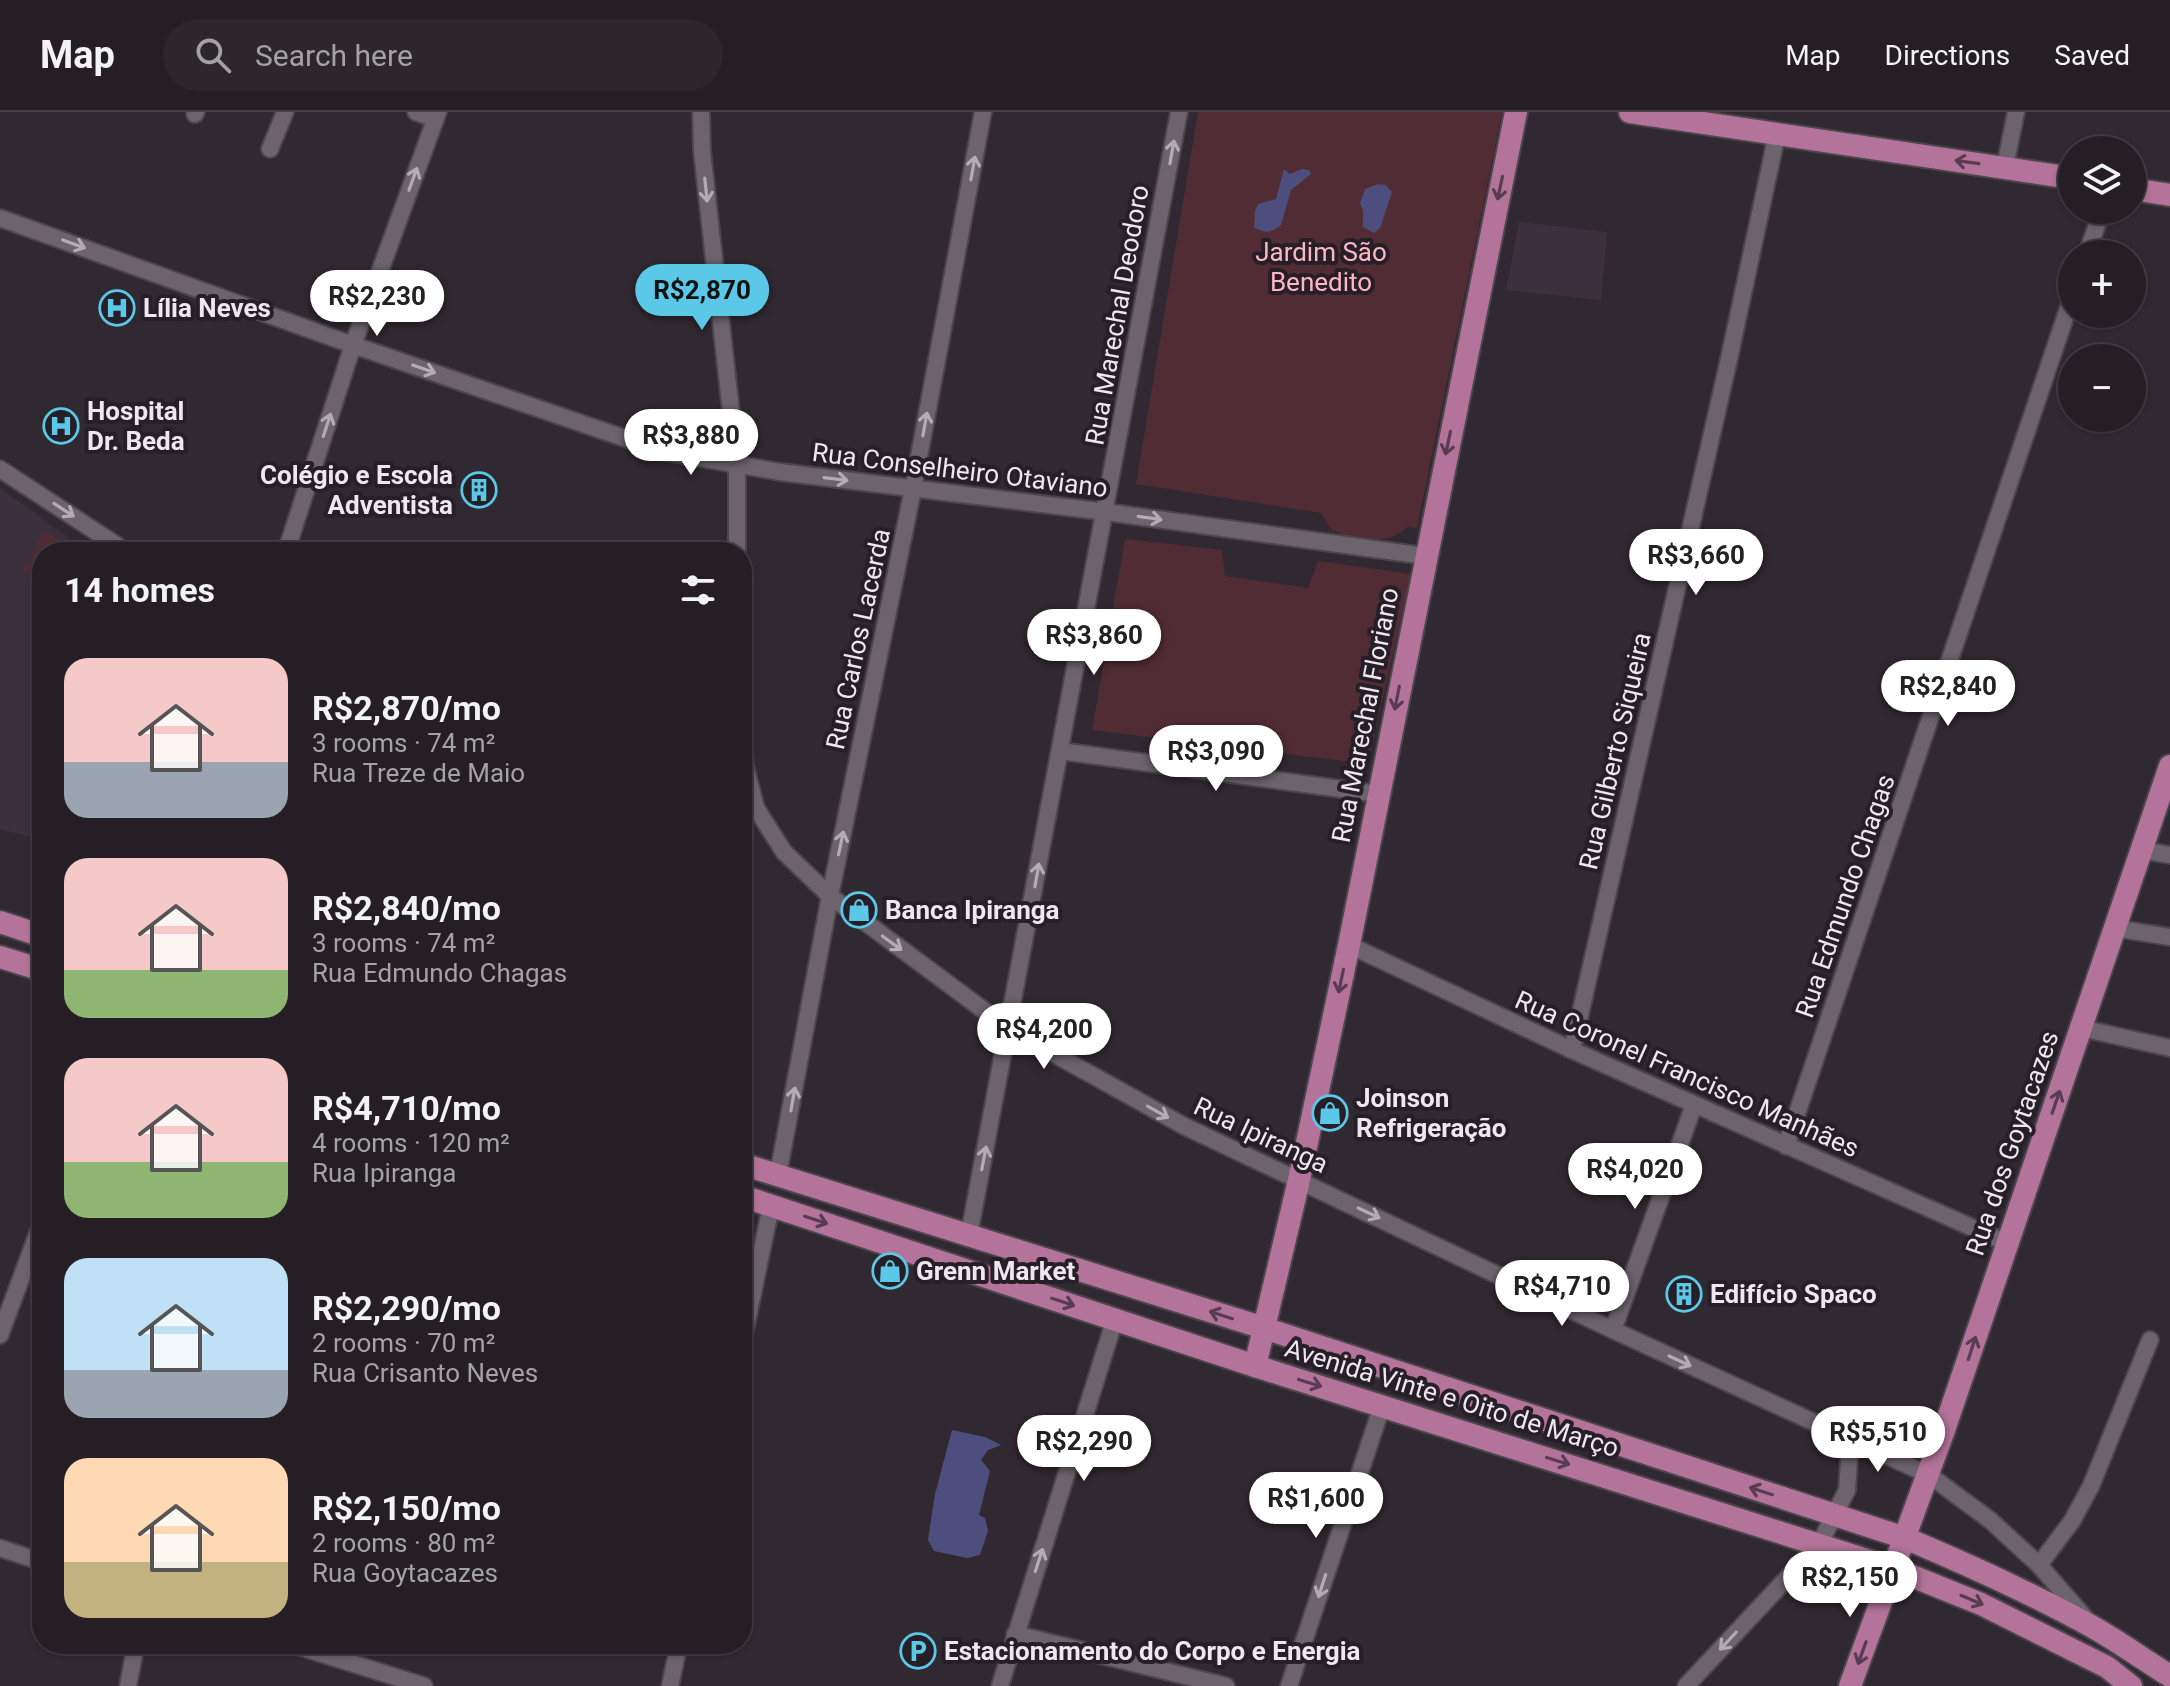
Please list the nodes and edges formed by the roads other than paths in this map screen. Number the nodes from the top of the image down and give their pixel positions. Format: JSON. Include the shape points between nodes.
{"nodes":[{"id":1,"x":285,"y":112,"type":"edge"},
{"id":2,"x":416,"y":112,"type":"edge"},
{"id":3,"x":701,"y":112,"type":"edge"},
{"id":4,"x":983,"y":112,"type":"edge"},
{"id":5,"x":1179,"y":112,"type":"edge"},
{"id":6,"x":1516,"y":112,"type":"edge"},
{"id":7,"x":1630,"y":112,"type":"edge"},
{"id":8,"x":2016,"y":112,"type":"edge"},
{"id":9,"x":436,"y":115,"type":"edge"},
{"id":10,"x":1777,"y":134,"type":"junction"},
{"id":11,"x":270,"y":149,"type":"dead end"},
{"id":12,"x":2005,"y":167,"type":"junction"},
{"id":13,"x":2058,"y":176,"type":"edge"},
{"id":14,"x":2146,"y":191,"type":"edge"},
{"id":15,"x":2170,"y":195,"type":"edge"},
{"id":16,"x":0,"y":218,"type":"edge"},
{"id":17,"x":2062,"y":328,"type":"edge"},
{"id":18,"x":353,"y":345,"type":"junction"},
{"id":19,"x":737,"y":466,"type":"junction"},
{"id":20,"x":0,"y":469,"type":"edge"},
{"id":21,"x":913,"y":489,"type":"junction"},
{"id":22,"x":1106,"y":512,"type":"junction"},
{"id":23,"x":112,"y":542,"type":"edge"},
{"id":24,"x":289,"y":542,"type":"edge"},
{"id":25,"x":737,"y":542,"type":"edge"},
{"id":26,"x":1425,"y":556,"type":"junction"},
{"id":27,"x":1060,"y":751,"type":"junction"},
{"id":28,"x":2170,"y":766,"type":"edge"},
{"id":29,"x":1378,"y":794,"type":"junction"},
{"id":30,"x":752,"y":795,"type":"edge"},
{"id":31,"x":2141,"y":850,"type":"junction"},
{"id":32,"x":2170,"y":855,"type":"edge"},
{"id":33,"x":830,"y":896,"type":"junction"},
{"id":34,"x":0,"y":922,"type":"edge"},
{"id":35,"x":2114,"y":928,"type":"junction"},
{"id":36,"x":32,"y":933,"type":"edge"},
{"id":37,"x":2170,"y":937,"type":"edge"},
{"id":38,"x":1349,"y":945,"type":"junction"},
{"id":39,"x":0,"y":957,"type":"edge"},
{"id":40,"x":32,"y":967,"type":"edge"},
{"id":41,"x":2081,"y":1028,"type":"junction"},
{"id":42,"x":1009,"y":1029,"type":"junction"},
{"id":43,"x":2170,"y":1048,"type":"edge"},
{"id":44,"x":1572,"y":1050,"type":"junction"},
{"id":45,"x":1694,"y":1105,"type":"junction"},
{"id":46,"x":1786,"y":1146,"type":"junction"},
{"id":47,"x":752,"y":1167,"type":"edge"},
{"id":48,"x":778,"y":1175,"type":"junction"},
{"id":49,"x":1299,"y":1180,"type":"junction"},
{"id":50,"x":752,"y":1199,"type":"edge"},
{"id":51,"x":771,"y":1206,"type":"junction"},
{"id":52,"x":969,"y":1235,"type":"junction"},
{"id":53,"x":2007,"y":1243,"type":"junction"},
{"id":54,"x":32,"y":1249,"type":"edge"},
{"id":55,"x":752,"y":1297,"type":"edge"},
{"id":56,"x":1115,"y":1319,"type":"junction"},
{"id":57,"x":1264,"y":1328,"type":"junction"},
{"id":58,"x":1613,"y":1330,"type":"junction"},
{"id":59,"x":0,"y":1335,"type":"edge"},
{"id":60,"x":2150,"y":1340,"type":"dead end"},
{"id":61,"x":1255,"y":1366,"type":"junction"},
{"id":62,"x":1382,"y":1406,"type":"junction"},
{"id":63,"x":1844,"y":1436,"type":"junction"},
{"id":64,"x":1929,"y":1475,"type":"junction"},
{"id":65,"x":1835,"y":1515,"type":"junction"},
{"id":66,"x":1905,"y":1538,"type":"junction"},
{"id":67,"x":1820,"y":1543,"type":"junction"},
{"id":68,"x":0,"y":1548,"type":"edge"},
{"id":69,"x":32,"y":1559,"type":"edge"},
{"id":70,"x":2039,"y":1565,"type":"junction"},
{"id":71,"x":1892,"y":1568,"type":"junction"},
{"id":72,"x":2094,"y":1628,"type":"junction"},
{"id":73,"x":1015,"y":1634,"type":"junction"},
{"id":74,"x":134,"y":1654,"type":"edge"},
{"id":75,"x":322,"y":1654,"type":"edge"},
{"id":76,"x":677,"y":1654,"type":"edge"},
{"id":77,"x":2170,"y":1676,"type":"edge"},
{"id":78,"x":2106,"y":1677,"type":"edge"},
{"id":79,"x":413,"y":1684,"type":"edge"},
{"id":80,"x":128,"y":1686,"type":"edge"},
{"id":81,"x":670,"y":1686,"type":"edge"},
{"id":82,"x":1000,"y":1686,"type":"edge"},
{"id":83,"x":1226,"y":1686,"type":"edge"},
{"id":84,"x":1289,"y":1686,"type":"edge"},
{"id":85,"x":1686,"y":1686,"type":"edge"},
{"id":86,"x":1850,"y":1686,"type":"edge"},
{"id":87,"x":2131,"y":1686,"type":"edge"}],
"edges":[{"from":1,"to":11,"type":"street"},
{"from":2,"to":9,"type":"street"},
{"from":3,"to":19,"type":"street","one_way":true},
{"from":21,"to":4,"type":"street","name":"Rua Carlos Lacerda","one_way":true},
{"from":22,"to":5,"type":"street","name":"Rua Marechal Deodoro","one_way":true},
{"from":6,"to":26,"type":"main road","name":"Rua Marechal Floriano","one_way":true},
{"from":7,"to":10,"type":"main road"},
{"from":8,"to":12,"type":"street"},
{"from":18,"to":9,"type":"street","one_way":true},
{"from":12,"to":10,"type":"main road","one_way":true},
{"from":10,"to":44,"type":"street","name":"Rua Gilberto Siqueira"},
{"from":12,"to":13,"type":"main road"},
{"from":14,"to":15,"type":"main road"},
{"from":16,"to":18,"type":"street","name":"Rua Conselheiro Otaviano","one_way":true},
{"from":17,"to":46,"type":"street","name":"Rua Edmundo Chagas"},
{"from":18,"to":19,"type":"street","name":"Rua Conselheiro Otaviano","one_way":true,"via":[[665,452]]},
{"from":24,"to":18,"type":"street","one_way":true},
{"from":19,"to":21,"type":"street","name":"Rua Conselheiro Otaviano","one_way":true},
{"from":19,"to":25,"type":"street"},
{"from":20,"to":23,"type":"street","one_way":true},
{"from":21,"to":22,"type":"street","name":"Rua Conselheiro Otaviano"},
{"from":33,"to":21,"type":"street","name":"Rua Carlos Lacerda","one_way":true},
{"from":22,"to":26,"type":"street","name":"Rua Conselheiro Otaviano","one_way":true},
{"from":22,"to":27,"type":"street","name":"Rua Marechal Deodoro"},
{"from":26,"to":29,"type":"main road","name":"Rua Marechal Floriano","one_way":true},
{"from":27,"to":29,"type":"street"},
{"from":42,"to":27,"type":"street","name":"Rua Marechal Deodoro","one_way":true},
{"from":28,"to":31,"type":"main road","name":"Rua dos Goytacazes"},
{"from":29,"to":38,"type":"main road","name":"Rua Marechal Floriano"},
{"from":30,"to":33,"type":"street","name":"Rua Ipiranga","via":[[784,852]]},
{"from":31,"to":32,"type":"street"},
{"from":31,"to":35,"type":"main road","name":"Rua dos Goytacazes"},
{"from":33,"to":42,"type":"street","name":"Rua Ipiranga","one_way":true},
{"from":48,"to":33,"type":"street","name":"Rua Carlos Lacerda","one_way":true},
{"from":34,"to":36,"type":"main road"},
{"from":35,"to":37,"type":"street"},
{"from":35,"to":41,"type":"main road","name":"Rua dos Goytacazes"},
{"from":38,"to":44,"type":"street","name":"Rua Coronel Francisco Manhães"},
{"from":38,"to":49,"type":"main road","name":"Rua Marechal Floriano","one_way":true},
{"from":39,"to":40,"type":"main road"},
{"from":41,"to":43,"type":"street"},
{"from":53,"to":41,"type":"main road","name":"Rua dos Goytacazes","one_way":true},
{"from":42,"to":49,"type":"street","name":"Rua Ipiranga","one_way":true,"via":[[1184,1126]]},
{"from":52,"to":42,"type":"street","name":"Rua Marechal Deodoro","one_way":true},
{"from":44,"to":45,"type":"street","name":"Rua Coronel Francisco Manhães"},
{"from":45,"to":46,"type":"street","name":"Rua Coronel Francisco Manhães"},
{"from":45,"to":58,"type":"street"},
{"from":46,"to":53,"type":"street","name":"Rua Coronel Francisco Manhães"},
{"from":47,"to":48,"type":"main road","name":"Avenida Vinte e Oito de Março"},
{"from":48,"to":52,"type":"main road","name":"Avenida Vinte e Oito de Março"},
{"from":49,"to":57,"type":"main road","name":"Rua Marechal Floriano"},
{"from":49,"to":58,"type":"street","name":"Rua Ipiranga","one_way":true},
{"from":50,"to":51,"type":"main road","name":"Avenida Vinte e Oito de Março"},
{"from":51,"to":55,"type":"street"},
{"from":51,"to":56,"type":"main road","name":"Avenida Vinte e Oito de Março","one_way":true},
{"from":57,"to":52,"type":"main road","name":"Avenida Vinte e Oito de Março","one_way":true},
{"from":64,"to":53,"type":"main road","name":"Rua dos Goytacazes","one_way":true},
{"from":54,"to":59,"type":"street"},
{"from":56,"to":61,"type":"main road","name":"Avenida Vinte e Oito de Março"},
{"from":73,"to":56,"type":"street","one_way":true},
{"from":57,"to":61,"type":"main road","name":"Rua Marechal Floriano"},
{"from":65,"to":57,"type":"main road","name":"Avenida Vinte e Oito de Março","one_way":true},
{"from":58,"to":63,"type":"street","name":"Rua Ipiranga","one_way":true},
{"from":60,"to":70,"type":"street","via":[[2091,1486]]},
{"from":61,"to":62,"type":"main road","name":"Avenida Vinte e Oito de Março","one_way":true},
{"from":62,"to":67,"type":"main road","name":"Avenida Vinte e Oito de Março","one_way":true},
{"from":62,"to":84,"type":"street","one_way":true},
{"from":63,"to":64,"type":"street","name":"Rua Ipiranga"},
{"from":63,"to":65,"type":"street","via":[[1850,1477]]},
{"from":64,"to":66,"type":"main road","name":"Rua dos Goytacazes"},
{"from":64,"to":70,"type":"street","name":"Rua Ipiranga"},
{"from":65,"to":66,"type":"main road","name":"Avenida Vinte e Oito de Março"},
{"from":65,"to":67,"type":"street"},
{"from":66,"to":71,"type":"main road","name":"Rua dos Goytacazes"},
{"from":66,"to":72,"type":"main road"},
{"from":67,"to":71,"type":"main road","name":"Avenida Vinte e Oito de Março"},
{"from":67,"to":85,"type":"street","one_way":true},
{"from":68,"to":69,"type":"street"},
{"from":70,"to":72,"type":"street","name":"Rua Ipiranga"},
{"from":71,"to":78,"type":"main road","name":"Avenida Vinte e Oito de Março","one_way":true,"via":[[1981,1604]]},
{"from":71,"to":86,"type":"main road","name":"Rua dos Goytacazes","one_way":true},
{"from":72,"to":77,"type":"main road"},
{"from":72,"to":78,"type":"main road","via":[[2104,1642]]},
{"from":73,"to":82,"type":"street"},
{"from":73,"to":83,"type":"street"},
{"from":74,"to":80,"type":"street"},
{"from":75,"to":79,"type":"street"},
{"from":76,"to":81,"type":"street"},
{"from":78,"to":87,"type":"main road","name":"Avenida Vinte e Oito de Março"}]}
